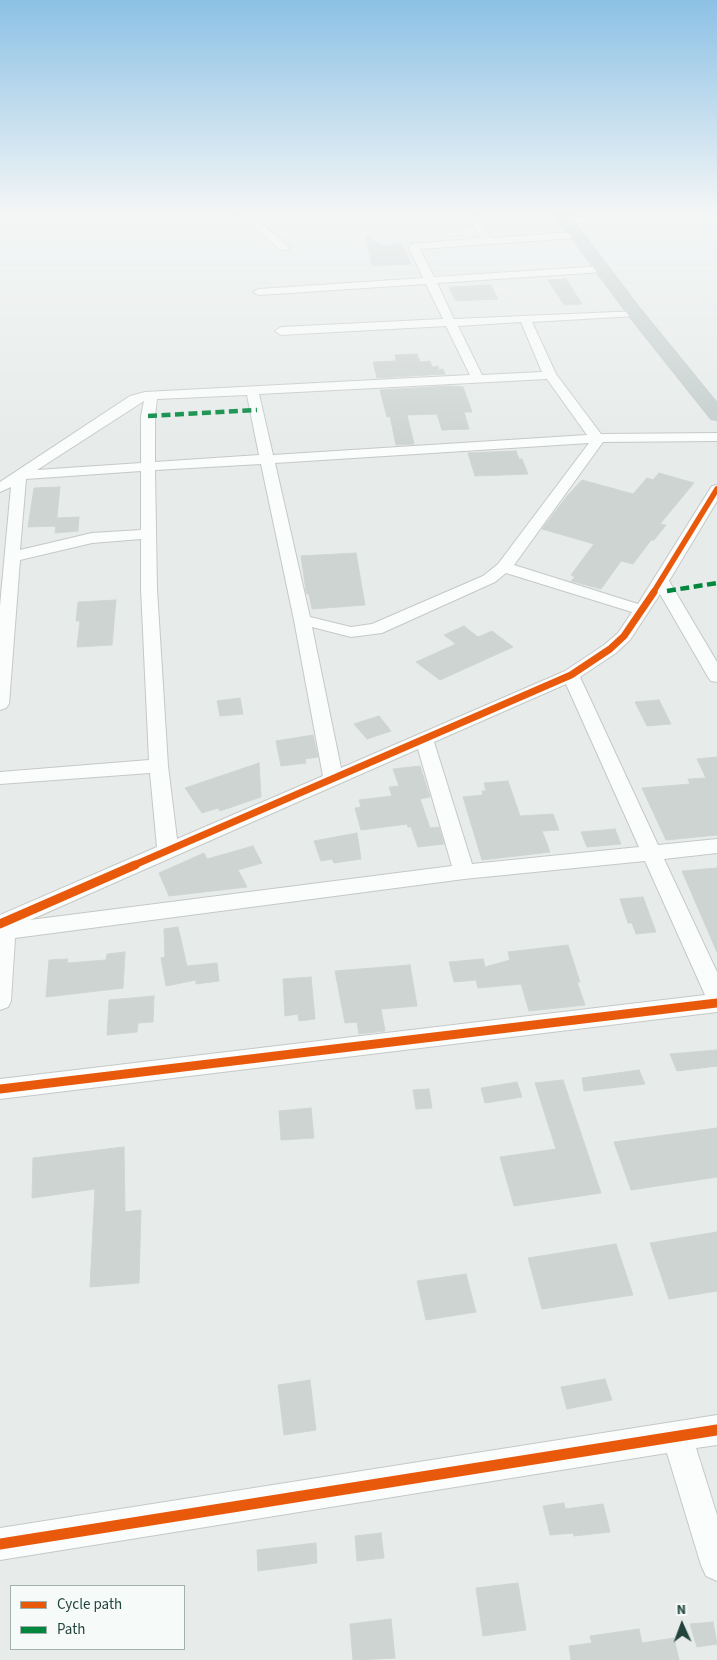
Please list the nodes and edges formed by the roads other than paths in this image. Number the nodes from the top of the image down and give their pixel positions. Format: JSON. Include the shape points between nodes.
{"nodes":[{"id":1,"x":309,"y":288,"type":"edge"},
{"id":2,"x":433,"y":288,"type":"edge"},
{"id":3,"x":617,"y":288,"type":"edge"},
{"id":4,"x":259,"y":292,"type":"dead end"},
{"id":5,"x":635,"y":313,"type":"junction"},
{"id":6,"x":525,"y":318,"type":"junction"},
{"id":7,"x":450,"y":322,"type":"junction"},
{"id":8,"x":281,"y":331,"type":"dead end"},
{"id":9,"x":550,"y":375,"type":"junction"},
{"id":10,"x":478,"y":379,"type":"junction"},
{"id":11,"x":252,"y":390,"type":"junction"},
{"id":12,"x":151,"y":395,"type":"junction"},
{"id":13,"x":717,"y":415,"type":"edge"},
{"id":14,"x":717,"y":437,"type":"edge"},
{"id":15,"x":597,"y":438,"type":"junction"},
{"id":16,"x":266,"y":459,"type":"junction"},
{"id":17,"x":148,"y":466,"type":"junction"},
{"id":18,"x":19,"y":475,"type":"junction"},
{"id":19,"x":0,"y":488,"type":"edge"},
{"id":20,"x":717,"y":489,"type":"edge"},
{"id":21,"x":149,"y":534,"type":"junction"},
{"id":22,"x":504,"y":567,"type":"junction"},
{"id":23,"x":8,"y":568,"type":"edge"},
{"id":24,"x":661,"y":581,"type":"junction"},
{"id":25,"x":641,"y":610,"type":"junction"},
{"id":26,"x":302,"y":620,"type":"junction"},
{"id":27,"x":571,"y":675,"type":"junction"},
{"id":28,"x":717,"y":676,"type":"edge"},
{"id":29,"x":0,"y":704,"type":"edge"},
{"id":30,"x":424,"y":739,"type":"junction"},
{"id":31,"x":159,"y":766,"type":"junction"},
{"id":32,"x":0,"y":778,"type":"edge"},
{"id":33,"x":333,"y":778,"type":"junction"},
{"id":34,"x":717,"y":846,"type":"edge"},
{"id":35,"x":168,"y":851,"type":"junction"},
{"id":36,"x":651,"y":852,"type":"junction"},
{"id":37,"x":464,"y":872,"type":"junction"},
{"id":38,"x":4,"y":926,"type":"edge"},
{"id":39,"x":717,"y":997,"type":"edge"},
{"id":40,"x":0,"y":1001,"type":"edge"},
{"id":41,"x":717,"y":1003,"type":"edge"},
{"id":42,"x":0,"y":1089,"type":"edge"},
{"id":43,"x":717,"y":1430,"type":"edge"},
{"id":44,"x":677,"y":1436,"type":"junction"},
{"id":45,"x":0,"y":1544,"type":"edge"},
{"id":46,"x":717,"y":1565,"type":"edge"}],
"edges":[{"from":1,"to":4,"type":"street"},
{"from":2,"to":7,"type":"street"},
{"from":3,"to":5,"type":"highway"},
{"from":5,"to":6,"type":"street"},
{"from":5,"to":13,"type":"highway"},
{"from":6,"to":7,"type":"street"},
{"from":6,"to":9,"type":"street"},
{"from":7,"to":8,"type":"street"},
{"from":7,"to":10,"type":"street"},
{"from":9,"to":10,"type":"street"},
{"from":9,"to":15,"type":"street"},
{"from":10,"to":11,"type":"street"},
{"from":11,"to":12,"type":"street"},
{"from":11,"to":16,"type":"street"},
{"from":12,"to":17,"type":"street"},
{"from":12,"to":18,"type":"street","via":[[135,399]]},
{"from":14,"to":15,"type":"street"},
{"from":15,"to":16,"type":"street"},
{"from":15,"to":22,"type":"street","via":[[588,456]]},
{"from":16,"to":17,"type":"street"},
{"from":16,"to":26,"type":"street"},
{"from":17,"to":18,"type":"street"},
{"from":17,"to":21,"type":"street"},
{"from":18,"to":19,"type":"street"},
{"from":18,"to":23,"type":"street"},
{"from":20,"to":24,"type":"street"},
{"from":21,"to":23,"type":"street","via":[[92,538]]},
{"from":21,"to":31,"type":"street"},
{"from":22,"to":25,"type":"street"},
{"from":22,"to":26,"type":"street","via":[[477,585],[376,629],[351,632]]},
{"from":23,"to":29,"type":"street"},
{"from":24,"to":25,"type":"street"},
{"from":24,"to":28,"type":"street"},
{"from":25,"to":27,"type":"street","via":[[624,636]]},
{"from":26,"to":33,"type":"street"},
{"from":27,"to":30,"type":"street"},
{"from":27,"to":36,"type":"street"},
{"from":30,"to":33,"type":"street"},
{"from":30,"to":37,"type":"street"},
{"from":31,"to":32,"type":"street"},
{"from":31,"to":35,"type":"street"},
{"from":33,"to":35,"type":"street"},
{"from":34,"to":36,"type":"street"},
{"from":35,"to":38,"type":"street"},
{"from":36,"to":37,"type":"street"},
{"from":36,"to":39,"type":"street"},
{"from":37,"to":38,"type":"street"},
{"from":38,"to":40,"type":"street"},
{"from":41,"to":42,"type":"street"},
{"from":43,"to":44,"type":"street"},
{"from":44,"to":45,"type":"street"},
{"from":44,"to":46,"type":"street"}]}
